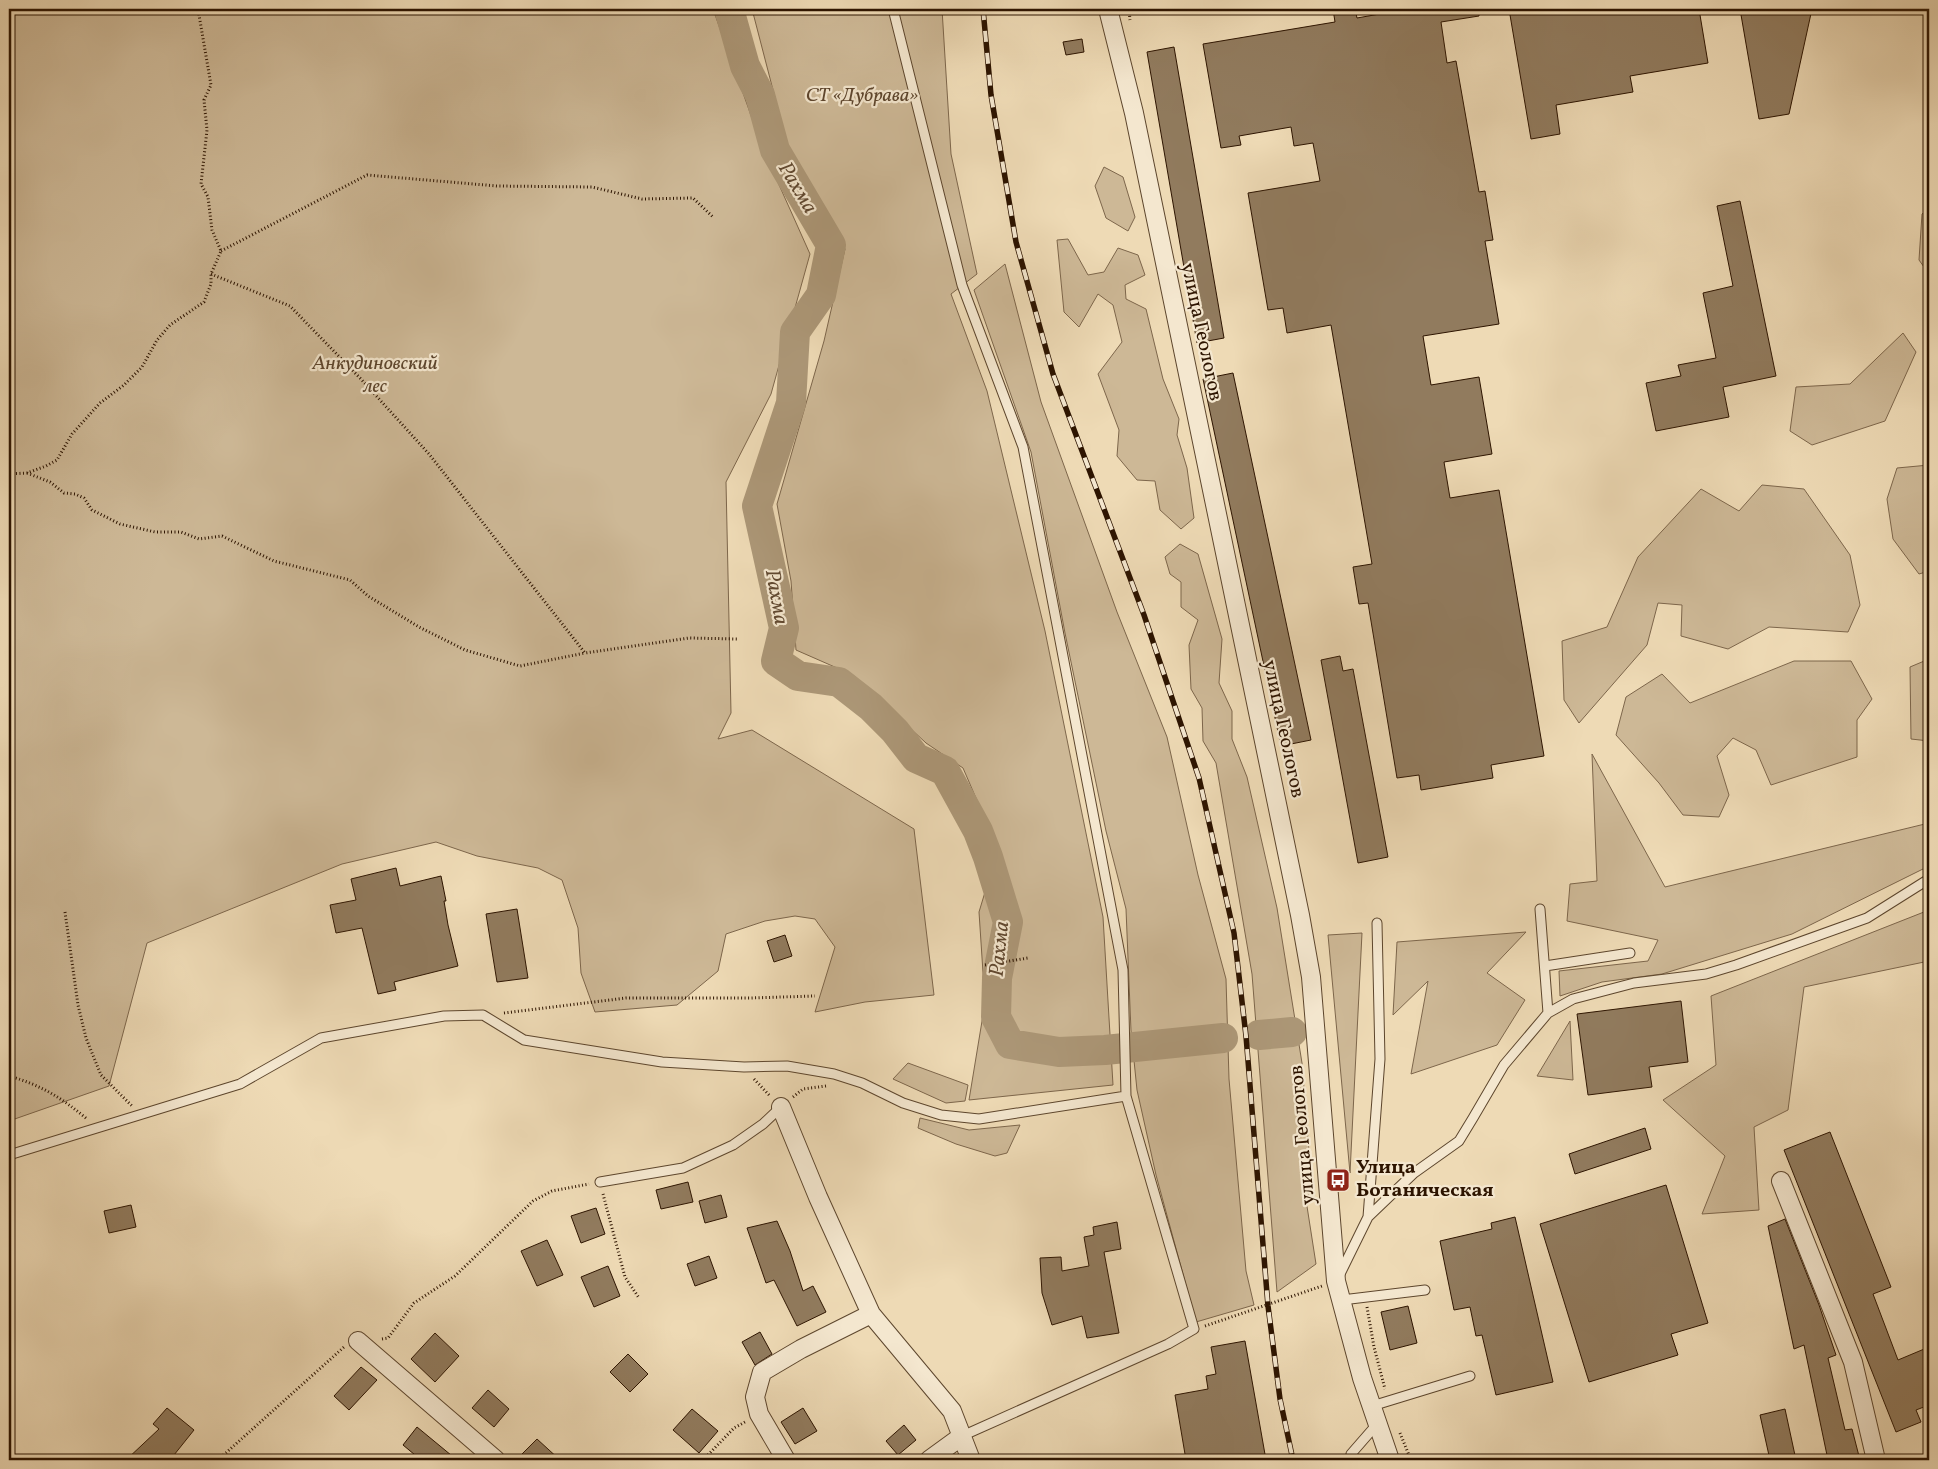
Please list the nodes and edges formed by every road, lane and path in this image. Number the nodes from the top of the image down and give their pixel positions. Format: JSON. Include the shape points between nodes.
{"nodes":[{"id":1,"x":198,"y":9,"type":"edge"},
{"id":2,"x":893,"y":9,"type":"edge"},
{"id":3,"x":1108,"y":9,"type":"edge"},
{"id":4,"x":1129,"y":9,"type":"edge"},
{"id":5,"x":1130,"y":20,"type":"dead end"},
{"id":6,"x":714,"y":218,"type":"dead end"},
{"id":7,"x":220,"y":251,"type":"junction"},
{"id":8,"x":211,"y":274,"type":"junction"},
{"id":9,"x":27,"y":473,"type":"junction"},
{"id":10,"x":9,"y":474,"type":"edge"},
{"id":11,"x":738,"y":639,"type":"dead end"},
{"id":12,"x":584,"y":653,"type":"junction"},
{"id":13,"x":1929,"y":879,"type":"edge"},
{"id":14,"x":1540,"y":909,"type":"dead end"},
{"id":15,"x":65,"y":912,"type":"dead end"},
{"id":16,"x":1377,"y":923,"type":"dead end"},
{"id":17,"x":1630,"y":953,"type":"dead end"},
{"id":18,"x":1028,"y":958,"type":"dead end"},
{"id":19,"x":984,"y":964,"type":"dead end"},
{"id":20,"x":1545,"y":966,"type":"junction"},
{"id":21,"x":814,"y":996,"type":"dead end"},
{"id":22,"x":1548,"y":1013,"type":"junction"},
{"id":23,"x":483,"y":1016,"type":"junction"},
{"id":24,"x":744,"y":1067,"type":"junction"},
{"id":25,"x":9,"y":1076,"type":"edge"},
{"id":26,"x":830,"y":1086,"type":"dead end"},
{"id":27,"x":1126,"y":1096,"type":"junction"},
{"id":28,"x":781,"y":1108,"type":"junction"},
{"id":29,"x":141,"y":1114,"type":"junction"},
{"id":30,"x":97,"y":1127,"type":"junction"},
{"id":31,"x":9,"y":1155,"type":"edge"},
{"id":32,"x":1781,"y":1181,"type":"dead end"},
{"id":33,"x":600,"y":1182,"type":"junction"},
{"id":34,"x":1368,"y":1217,"type":"junction"},
{"id":35,"x":1336,"y":1281,"type":"junction"},
{"id":36,"x":1425,"y":1290,"type":"dead end"},
{"id":37,"x":1366,"y":1297,"type":"junction"},
{"id":38,"x":639,"y":1298,"type":"dead end"},
{"id":39,"x":1342,"y":1300,"type":"junction"},
{"id":40,"x":871,"y":1314,"type":"junction"},
{"id":41,"x":1194,"y":1329,"type":"junction"},
{"id":42,"x":358,"y":1341,"type":"junction"},
{"id":43,"x":1470,"y":1376,"type":"dead end"},
{"id":44,"x":1380,"y":1403,"type":"junction"},
{"id":45,"x":759,"y":1414,"type":"junction"},
{"id":46,"x":1378,"y":1423,"type":"junction"},
{"id":47,"x":1398,"y":1426,"type":"dead end"},
{"id":48,"x":962,"y":1436,"type":"junction"},
{"id":49,"x":218,"y":1460,"type":"edge"},
{"id":50,"x":496,"y":1460,"type":"edge"},
{"id":51,"x":703,"y":1460,"type":"edge"},
{"id":52,"x":786,"y":1460,"type":"edge"},
{"id":53,"x":929,"y":1460,"type":"edge"},
{"id":54,"x":971,"y":1460,"type":"edge"},
{"id":55,"x":1353,"y":1460,"type":"edge"},
{"id":56,"x":1390,"y":1460,"type":"edge"},
{"id":57,"x":1411,"y":1460,"type":"edge"},
{"id":58,"x":1876,"y":1460,"type":"edge"}],
"edges":[{"from":1,"to":7,"type":"path","via":[[211,84],[204,100],[207,130],[201,184],[208,197],[209,220]]},
{"from":2,"to":27,"type":"lane","via":[[962,285],[1023,447],[1123,970]]},
{"from":3,"to":35,"type":"street","name":"улица Геологов","via":[[1138,133],[1300,915],[1311,978]]},
{"from":4,"to":5,"type":"path"},
{"from":6,"to":7,"type":"path","via":[[692,198],[642,199],[592,187],[497,186],[366,175]]},
{"from":7,"to":8,"type":"path"},
{"from":8,"to":9,"type":"path","via":[[212,284],[204,302],[170,325],[142,367],[100,403],[72,434],[57,460]]},
{"from":8,"to":12,"type":"path","via":[[290,306],[429,454]]},
{"from":9,"to":10,"type":"path"},
{"from":9,"to":12,"type":"path","via":[[50,482],[64,493],[84,498],[92,510],[120,524],[154,532],[181,532],[199,539],[222,536],[274,561],[350,580],[368,596],[465,650],[520,666]]},
{"from":11,"to":12,"type":"path","via":[[689,638]]},
{"from":13,"to":22,"type":"lane","via":[[1867,918],[1736,965],[1706,974],[1634,982],[1573,998]]},
{"from":14,"to":20,"type":"lane"},
{"from":15,"to":29,"type":"path","via":[[86,1038],[101,1075]]},
{"from":16,"to":34,"type":"lane","via":[[1380,1059]]},
{"from":17,"to":20,"type":"lane"},
{"from":18,"to":19,"type":"path"},
{"from":20,"to":22,"type":"lane"},
{"from":21,"to":23,"type":"path","via":[[626,998]]},
{"from":22,"to":34,"type":"lane","via":[[1504,1065],[1459,1141],[1414,1173]]},
{"from":23,"to":24,"type":"lane","via":[[524,1040],[662,1062]]},
{"from":23,"to":29,"type":"lane","via":[[444,1016],[321,1038],[240,1084]]},
{"from":24,"to":27,"type":"lane","via":[[787,1066],[834,1074],[862,1082],[903,1103],[941,1115],[979,1120]]},
{"from":24,"to":28,"type":"path"},
{"from":25,"to":30,"type":"path","via":[[53,1093]]},
{"from":26,"to":28,"type":"path","via":[[804,1089]]},
{"from":27,"to":41,"type":"lane"},
{"from":28,"to":33,"type":"lane","via":[[732,1146],[683,1168]]},
{"from":28,"to":40,"type":"street"},
{"from":29,"to":30,"type":"lane"},
{"from":30,"to":31,"type":"lane"},
{"from":32,"to":58,"type":"street","via":[[1853,1362]]},
{"from":33,"to":38,"type":"path","via":[[625,1277]]},
{"from":33,"to":42,"type":"path","via":[[552,1191],[534,1201],[455,1276],[414,1303],[388,1338]]},
{"from":34,"to":35,"type":"lane"},
{"from":35,"to":39,"type":"street","name":"улица Геологов"},
{"from":35,"to":41,"type":"path"},
{"from":36,"to":37,"type":"lane"},
{"from":37,"to":39,"type":"lane"},
{"from":37,"to":44,"type":"path"},
{"from":39,"to":44,"type":"street","name":"улица Геологов","via":[[1362,1378]]},
{"from":40,"to":45,"type":"street","via":[[762,1372],[755,1396]]},
{"from":40,"to":48,"type":"street","via":[[952,1411]]},
{"from":41,"to":48,"type":"lane","via":[[1160,1348]]},
{"from":42,"to":49,"type":"path","via":[[345,1346]]},
{"from":42,"to":50,"type":"street"},
{"from":43,"to":44,"type":"lane"},
{"from":44,"to":46,"type":"street","name":"улица Геологов"},
{"from":45,"to":51,"type":"path","via":[[734,1428]]},
{"from":45,"to":52,"type":"street"},
{"from":46,"to":55,"type":"lane","via":[[1351,1454]]},
{"from":46,"to":56,"type":"street","name":"улица Геологов"},
{"from":47,"to":57,"type":"path"},
{"from":48,"to":53,"type":"street"},
{"from":48,"to":54,"type":"street"}]}
